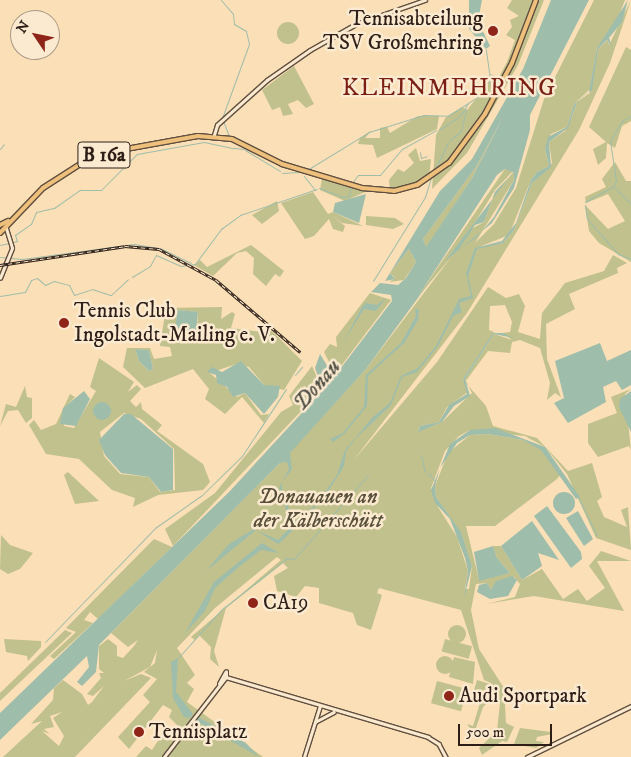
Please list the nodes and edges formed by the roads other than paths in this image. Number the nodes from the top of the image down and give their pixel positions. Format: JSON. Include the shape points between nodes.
{"nodes":[{"id":1,"x":424,"y":0,"type":"edge"},
{"id":2,"x":536,"y":0,"type":"edge"},
{"id":3,"x":214,"y":130,"type":"junction"},
{"id":4,"x":214,"y":135,"type":"junction"},
{"id":5,"x":221,"y":136,"type":"junction"},
{"id":6,"x":2,"y":228,"type":"edge"},
{"id":7,"x":0,"y":278,"type":"edge"},
{"id":8,"x":320,"y":706,"type":"junction"},
{"id":9,"x":631,"y":706,"type":"edge"},
{"id":10,"x":338,"y":712,"type":"junction"},
{"id":11,"x":315,"y":723,"type":"junction"},
{"id":12,"x":164,"y":757,"type":"edge"},
{"id":13,"x":304,"y":757,"type":"edge"},
{"id":14,"x":446,"y":757,"type":"edge"},
{"id":15,"x":527,"y":757,"type":"edge"}],
"edges":[{"from":1,"to":3,"type":"street","via":[[330,38],[271,77]]},
{"from":2,"to":5,"type":"main road","number":"B 16a","via":[[491,104],[459,151],[428,180],[388,191],[334,180]]},
{"from":3,"to":4,"type":"street"},
{"from":3,"to":5,"type":"street"},
{"from":4,"to":5,"type":"main road","number":"B 16a"},
{"from":4,"to":6,"type":"main road","number":"B 16a","via":[[131,148],[89,160],[50,182]]},
{"from":6,"to":7,"type":"street","via":[[9,234],[12,245]]},
{"from":8,"to":10,"type":"street"},
{"from":8,"to":11,"type":"street"},
{"from":8,"to":12,"type":"street","via":[[225,677]]},
{"from":9,"to":15,"type":"main road","via":[[583,726]]},
{"from":10,"to":11,"type":"street","via":[[326,713]]},
{"from":10,"to":14,"type":"street","via":[[428,737],[440,744]]},
{"from":11,"to":13,"type":"street"}]}
